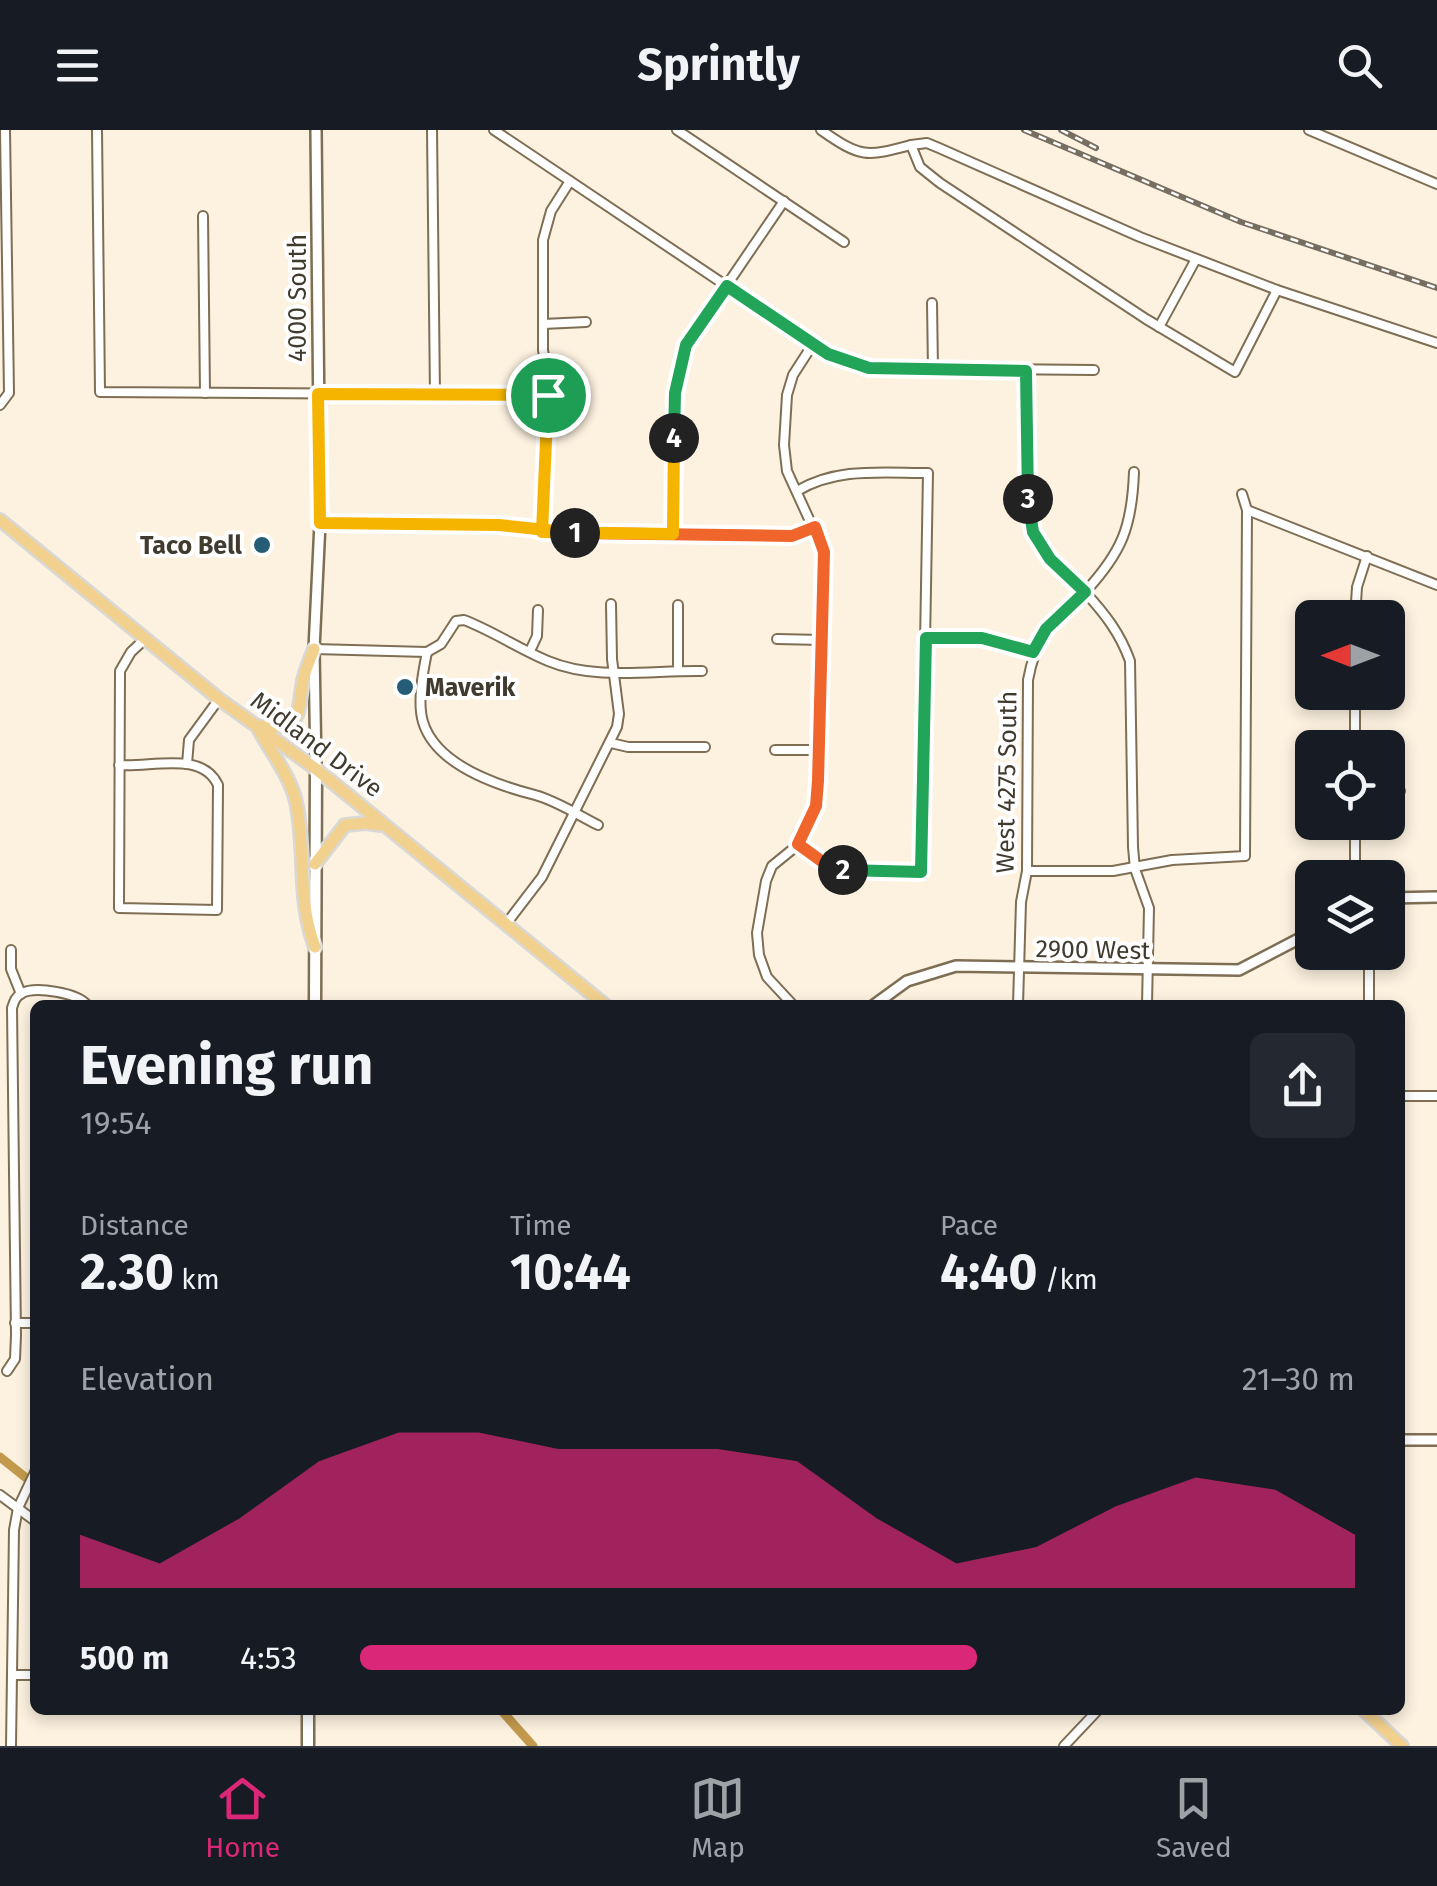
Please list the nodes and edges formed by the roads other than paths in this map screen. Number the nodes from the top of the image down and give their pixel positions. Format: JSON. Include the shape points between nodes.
{"nodes":[{"id":1,"x":5,"y":130,"type":"edge"},
{"id":2,"x":97,"y":130,"type":"edge"},
{"id":3,"x":316,"y":130,"type":"edge"},
{"id":4,"x":432,"y":130,"type":"edge"},
{"id":5,"x":494,"y":130,"type":"edge"},
{"id":6,"x":677,"y":130,"type":"edge"},
{"id":7,"x":821,"y":130,"type":"edge"},
{"id":8,"x":1309,"y":130,"type":"edge"},
{"id":9,"x":911,"y":145,"type":"junction"},
{"id":10,"x":570,"y":181,"type":"junction"},
{"id":11,"x":1437,"y":184,"type":"edge"},
{"id":12,"x":784,"y":201,"type":"junction"},
{"id":13,"x":203,"y":216,"type":"dead end"},
{"id":14,"x":844,"y":242,"type":"dead end"},
{"id":15,"x":1196,"y":259,"type":"junction"},
{"id":16,"x":727,"y":286,"type":"junction"},
{"id":17,"x":1277,"y":290,"type":"junction"},
{"id":18,"x":932,"y":303,"type":"dead end"},
{"id":19,"x":586,"y":322,"type":"dead end"},
{"id":20,"x":543,"y":324,"type":"junction"},
{"id":21,"x":1159,"y":327,"type":"junction"},
{"id":22,"x":1437,"y":342,"type":"edge"},
{"id":23,"x":813,"y":344,"type":"junction"},
{"id":24,"x":933,"y":369,"type":"junction"},
{"id":25,"x":1094,"y":370,"type":"dead end"},
{"id":26,"x":1026,"y":371,"type":"junction"},
{"id":27,"x":205,"y":393,"type":"junction"},
{"id":28,"x":318,"y":394,"type":"junction"},
{"id":29,"x":435,"y":394,"type":"junction"},
{"id":30,"x":548,"y":395,"type":"junction"},
{"id":31,"x":0,"y":405,"type":"edge"},
{"id":32,"x":1134,"y":472,"type":"dead end"},
{"id":33,"x":797,"y":491,"type":"junction"},
{"id":34,"x":1242,"y":494,"type":"dead end"},
{"id":35,"x":1247,"y":510,"type":"junction"},
{"id":36,"x":0,"y":520,"type":"edge"},
{"id":37,"x":320,"y":523,"type":"junction"},
{"id":38,"x":815,"y":527,"type":"junction"},
{"id":39,"x":542,"y":532,"type":"junction"},
{"id":40,"x":673,"y":534,"type":"junction"},
{"id":41,"x":1367,"y":556,"type":"junction"},
{"id":42,"x":1437,"y":585,"type":"edge"},
{"id":43,"x":1085,"y":592,"type":"junction"},
{"id":44,"x":1356,"y":600,"type":"edge"},
{"id":45,"x":610,"y":604,"type":"dead end"},
{"id":46,"x":678,"y":605,"type":"dead end"},
{"id":47,"x":538,"y":610,"type":"dead end"},
{"id":48,"x":926,"y":638,"type":"junction"},
{"id":49,"x":145,"y":639,"type":"junction"},
{"id":50,"x":777,"y":639,"type":"dead end"},
{"id":51,"x":822,"y":640,"type":"junction"},
{"id":52,"x":314,"y":649,"type":"junction"},
{"id":53,"x":530,"y":651,"type":"junction"},
{"id":54,"x":427,"y":652,"type":"junction"},
{"id":55,"x":1033,"y":652,"type":"junction"},
{"id":56,"x":678,"y":670,"type":"junction"},
{"id":57,"x":702,"y":671,"type":"dead end"},
{"id":58,"x":614,"y":674,"type":"junction"},
{"id":59,"x":219,"y":698,"type":"junction"},
{"id":60,"x":258,"y":726,"type":"junction"},
{"id":61,"x":611,"y":744,"type":"junction"},
{"id":62,"x":705,"y":747,"type":"dead end"},
{"id":63,"x":775,"y":750,"type":"dead end"},
{"id":64,"x":819,"y":750,"type":"junction"},
{"id":65,"x":187,"y":764,"type":"junction"},
{"id":66,"x":119,"y":765,"type":"junction"},
{"id":67,"x":316,"y":769,"type":"junction"},
{"id":68,"x":575,"y":813,"type":"junction"},
{"id":69,"x":598,"y":825,"type":"dead end"},
{"id":70,"x":386,"y":826,"type":"junction"},
{"id":71,"x":798,"y":844,"type":"junction"},
{"id":72,"x":765,"y":857,"type":"dead end"},
{"id":73,"x":315,"y":864,"type":"junction"},
{"id":74,"x":772,"y":866,"type":"junction"},
{"id":75,"x":1135,"y":869,"type":"junction"},
{"id":76,"x":1027,"y":871,"type":"junction"},
{"id":77,"x":1437,"y":897,"type":"edge"},
{"id":78,"x":1405,"y":898,"type":"edge"},
{"id":79,"x":506,"y":924,"type":"junction"},
{"id":80,"x":1295,"y":941,"type":"edge"},
{"id":81,"x":315,"y":947,"type":"junction"},
{"id":82,"x":11,"y":950,"type":"dead end"},
{"id":83,"x":1021,"y":968,"type":"junction"},
{"id":84,"x":1147,"y":970,"type":"junction"},
{"id":85,"x":1369,"y":970,"type":"edge"},
{"id":86,"x":18,"y":996,"type":"junction"},
{"id":87,"x":82,"y":1000,"type":"edge"},
{"id":88,"x":315,"y":1000,"type":"edge"},
{"id":89,"x":600,"y":1000,"type":"edge"},
{"id":90,"x":788,"y":1000,"type":"edge"},
{"id":91,"x":881,"y":1000,"type":"edge"},
{"id":92,"x":1019,"y":1000,"type":"edge"},
{"id":93,"x":1147,"y":1000,"type":"edge"},
{"id":94,"x":1369,"y":1000,"type":"edge"},
{"id":95,"x":1405,"y":1096,"type":"edge"},
{"id":96,"x":1437,"y":1096,"type":"edge"},
{"id":97,"x":15,"y":1323,"type":"junction"},
{"id":98,"x":30,"y":1323,"type":"edge"},
{"id":99,"x":6,"y":1371,"type":"dead end"},
{"id":100,"x":1405,"y":1440,"type":"edge"},
{"id":101,"x":1437,"y":1440,"type":"edge"},
{"id":102,"x":30,"y":1482,"type":"edge"},
{"id":103,"x":0,"y":1496,"type":"edge"},
{"id":104,"x":19,"y":1504,"type":"junction"},
{"id":105,"x":30,"y":1516,"type":"edge"},
{"id":106,"x":0,"y":1671,"type":"edge"},
{"id":107,"x":12,"y":1673,"type":"junction"},
{"id":108,"x":30,"y":1675,"type":"edge"},
{"id":109,"x":308,"y":1715,"type":"edge"},
{"id":110,"x":1093,"y":1715,"type":"edge"},
{"id":111,"x":1369,"y":1715,"type":"edge"},
{"id":112,"x":12,"y":1746,"type":"edge"},
{"id":113,"x":308,"y":1746,"type":"edge"},
{"id":114,"x":1064,"y":1746,"type":"edge"},
{"id":115,"x":1402,"y":1746,"type":"edge"}],
"edges":[{"from":1,"to":31,"type":"street","via":[[9,393]]},
{"from":2,"to":27,"type":"street","via":[[100,392]]},
{"from":3,"to":28,"type":"street","name":"4000 South"},
{"from":4,"to":29,"type":"street"},
{"from":5,"to":10,"type":"street"},
{"from":6,"to":12,"type":"street"},
{"from":7,"to":9,"type":"street","via":[[869,154]]},
{"from":8,"to":11,"type":"street"},
{"from":9,"to":15,"type":"street","via":[[927,143]]},
{"from":9,"to":21,"type":"street","via":[[928,175]]},
{"from":10,"to":16,"type":"street"},
{"from":10,"to":20,"type":"street","via":[[543,240]]},
{"from":12,"to":14,"type":"street"},
{"from":12,"to":16,"type":"street"},
{"from":13,"to":27,"type":"street"},
{"from":15,"to":17,"type":"street"},
{"from":15,"to":21,"type":"street"},
{"from":16,"to":23,"type":"street"},
{"from":16,"to":40,"type":"street","via":[[686,345],[675,393]]},
{"from":17,"to":21,"type":"street","via":[[1236,372]]},
{"from":17,"to":22,"type":"street"},
{"from":18,"to":24,"type":"street"},
{"from":19,"to":20,"type":"street"},
{"from":20,"to":30,"type":"street"},
{"from":23,"to":24,"type":"street","via":[[869,368]]},
{"from":23,"to":33,"type":"street","via":[[787,395],[784,445]]},
{"from":24,"to":26,"type":"street"},
{"from":25,"to":26,"type":"street"},
{"from":26,"to":43,"type":"street","via":[[1033,532]]},
{"from":27,"to":28,"type":"street"},
{"from":28,"to":29,"type":"street"},
{"from":28,"to":37,"type":"street","name":"4000 South"},
{"from":29,"to":30,"type":"street"},
{"from":30,"to":39,"type":"street"},
{"from":32,"to":43,"type":"street","via":[[1125,538]]},
{"from":33,"to":38,"type":"street"},
{"from":33,"to":48,"type":"street","via":[[849,473],[928,473]]},
{"from":34,"to":35,"type":"street"},
{"from":35,"to":41,"type":"street"},
{"from":35,"to":75,"type":"street","via":[[1245,856]]},
{"from":36,"to":49,"type":"main road","name":"Midland Drive"},
{"from":37,"to":39,"type":"street","via":[[499,525]]},
{"from":37,"to":52,"type":"street","name":"4000 South"},
{"from":38,"to":40,"type":"street","via":[[792,536]]},
{"from":38,"to":51,"type":"street","via":[[824,552]]},
{"from":39,"to":40,"type":"street"},
{"from":41,"to":42,"type":"street"},
{"from":41,"to":44,"type":"street"},
{"from":43,"to":55,"type":"street","via":[[1046,629]]},
{"from":43,"to":75,"type":"street","via":[[1122,639],[1130,661]]},
{"from":45,"to":58,"type":"street"},
{"from":46,"to":56,"type":"street"},
{"from":47,"to":53,"type":"street"},
{"from":48,"to":55,"type":"street","via":[[982,638]]},
{"from":48,"to":71,"type":"street","via":[[921,872],[831,868]]},
{"from":49,"to":59,"type":"main road","name":"Midland Drive"},
{"from":49,"to":66,"type":"street","via":[[120,671]]},
{"from":50,"to":51,"type":"street"},
{"from":51,"to":64,"type":"street"},
{"from":52,"to":54,"type":"street"},
{"from":52,"to":60,"type":"main road","via":[[295,721],[283,728]]},
{"from":52,"to":67,"type":"street","name":"4000 South"},
{"from":53,"to":54,"type":"street","via":[[464,620]]},
{"from":53,"to":58,"type":"street"},
{"from":54,"to":68,"type":"street","via":[[422,720],[438,750],[492,781]]},
{"from":55,"to":76,"type":"street","name":"West 4275 South"},
{"from":56,"to":57,"type":"street"},
{"from":56,"to":58,"type":"street"},
{"from":58,"to":61,"type":"street","via":[[619,714]]},
{"from":59,"to":60,"type":"main road","name":"Midland Drive"},
{"from":59,"to":65,"type":"street","via":[[188,740]]},
{"from":60,"to":67,"type":"main road","name":"Midland Drive"},
{"from":60,"to":81,"type":"main road","via":[[298,808],[304,918]]},
{"from":61,"to":62,"type":"street"},
{"from":61,"to":68,"type":"street"},
{"from":63,"to":64,"type":"street"},
{"from":64,"to":71,"type":"street","via":[[816,806]]},
{"from":65,"to":66,"type":"street"},
{"from":65,"to":66,"type":"street","via":[[205,768],[218,786],[217,910],[119,908]]},
{"from":67,"to":70,"type":"main road","name":"Midland Drive"},
{"from":67,"to":73,"type":"main road","name":"4000 South"},
{"from":68,"to":69,"type":"street"},
{"from":68,"to":79,"type":"street","via":[[542,877]]},
{"from":70,"to":73,"type":"main road","via":[[345,826]]},
{"from":70,"to":79,"type":"main road","name":"Midland Drive"},
{"from":71,"to":74,"type":"street"},
{"from":72,"to":74,"type":"street"},
{"from":73,"to":81,"type":"main road","name":"4000 South"},
{"from":74,"to":90,"type":"street","via":[[757,933],[767,977]]},
{"from":75,"to":76,"type":"street"},
{"from":75,"to":84,"type":"street","via":[[1149,908]]},
{"from":76,"to":83,"type":"street","name":"West 4275 South"},
{"from":77,"to":78,"type":"street"},
{"from":79,"to":89,"type":"main road","name":"Midland Drive"},
{"from":80,"to":84,"type":"street","name":"2900 West","via":[[1240,970]]},
{"from":81,"to":88,"type":"main road","name":"4000 South"},
{"from":82,"to":86,"type":"street"},
{"from":83,"to":84,"type":"street","name":"2900 West"},
{"from":83,"to":91,"type":"street","name":"2900 West","via":[[933,971]]},
{"from":83,"to":92,"type":"street","name":"West 4275 South"},
{"from":84,"to":93,"type":"street"},
{"from":85,"to":94,"type":"street"},
{"from":86,"to":87,"type":"street","via":[[70,993]]},
{"from":86,"to":97,"type":"street","via":[[12,1008]]},
{"from":95,"to":96,"type":"street"},
{"from":97,"to":98,"type":"street"},
{"from":97,"to":99,"type":"street","via":[[15,1358]]},
{"from":100,"to":101,"type":"street"},
{"from":102,"to":104,"type":"street"},
{"from":103,"to":104,"type":"street"},
{"from":104,"to":105,"type":"street"},
{"from":104,"to":107,"type":"street"},
{"from":106,"to":107,"type":"street"},
{"from":107,"to":108,"type":"street"},
{"from":107,"to":112,"type":"street"},
{"from":109,"to":113,"type":"main road"},
{"from":110,"to":114,"type":"street"},
{"from":111,"to":115,"type":"main road"}]}
